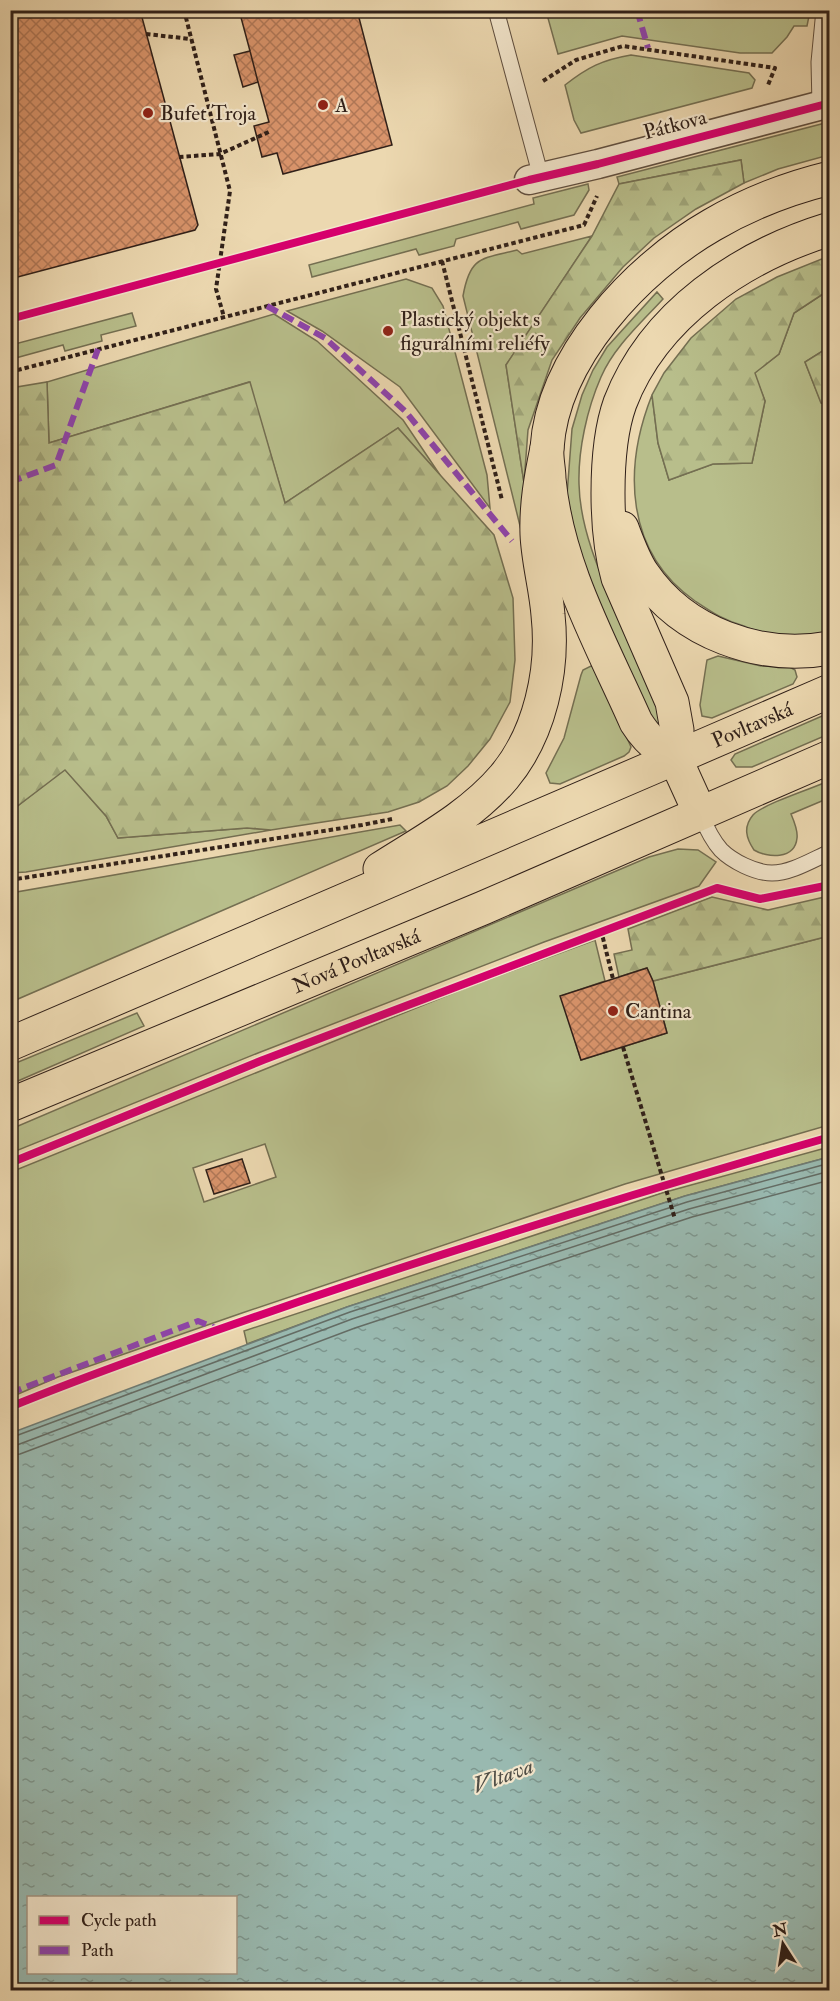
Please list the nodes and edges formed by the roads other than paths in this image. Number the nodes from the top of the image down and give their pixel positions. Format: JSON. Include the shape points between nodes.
{"nodes":[{"id":1,"x":496,"y":10,"type":"edge"},
{"id":2,"x":824,"y":10,"type":"edge"},
{"id":3,"x":825,"y":104,"type":"edge"},
{"id":4,"x":535,"y":178,"type":"joint"},
{"id":5,"x":830,"y":178,"type":"edge"},
{"id":6,"x":830,"y":229,"type":"edge"},
{"id":7,"x":547,"y":448,"type":"junction"},
{"id":8,"x":608,"y":468,"type":"junction"},
{"id":9,"x":830,"y":648,"type":"edge"},
{"id":10,"x":830,"y":691,"type":"edge"},
{"id":11,"x":830,"y":757,"type":"edge"},
{"id":12,"x":675,"y":758,"type":"junction"},
{"id":13,"x":700,"y":813,"type":"junction"},
{"id":14,"x":830,"y":852,"type":"edge"},
{"id":15,"x":308,"y":916,"type":"junction"},
{"id":16,"x":10,"y":1044,"type":"edge"},
{"id":17,"x":10,"y":1105,"type":"edge"}],
"edges":[{"from":1,"to":4,"type":"lane"},
{"from":2,"to":3,"type":"lane","via":[[819,63]]},
{"from":3,"to":4,"type":"street","name":"Pátkova"},
{"from":5,"to":7,"type":"main road","via":[[775,195],[730,215],[648,271],[582,348],[558,396]]},
{"from":6,"to":8,"type":"main road","via":[[789,243],[738,269],[690,304],[668,326],[633,375],[620,405]]},
{"from":7,"to":12,"type":"main road","via":[[554,517],[578,592],[636,722],[655,746]]},
{"from":7,"to":15,"type":"main road","via":[[538,495],[537,534],[549,617],[549,652],[543,698],[525,743],[504,777],[471,808]]},
{"from":8,"to":9,"type":"main road","via":[[632,553],[642,573],[673,607],[711,633],[735,642],[792,652]]},
{"from":8,"to":12,"type":"main road","via":[[613,561],[672,702],[677,730]]},
{"from":10,"to":12,"type":"main road","name":"Povltavská"},
{"from":11,"to":13,"type":"main road"},
{"from":12,"to":13,"type":"main road"},
{"from":12,"to":15,"type":"main road"},
{"from":13,"to":14,"type":"lane","via":[[722,850],[756,870],[788,870]]},
{"from":13,"to":17,"type":"main road","name":"Nová Povltavská"},
{"from":15,"to":16,"type":"main road"}]}
